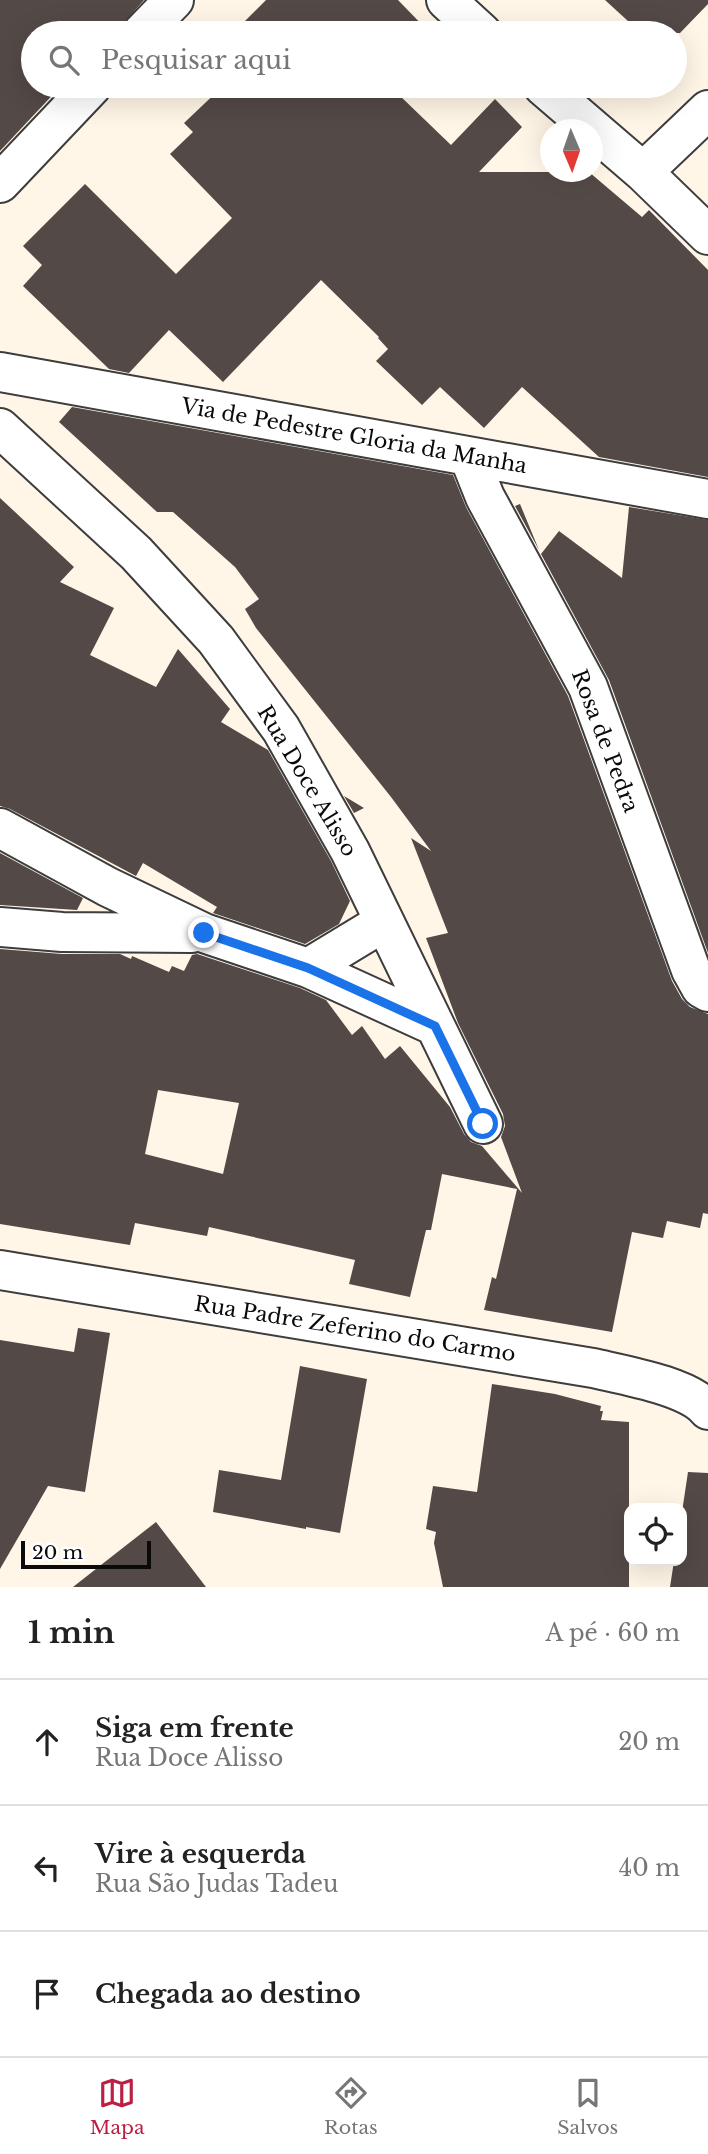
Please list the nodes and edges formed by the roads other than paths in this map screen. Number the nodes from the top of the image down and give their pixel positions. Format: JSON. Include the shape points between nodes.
{"nodes":[{"id":1,"x":174,"y":0,"type":"edge"},
{"id":2,"x":446,"y":0,"type":"edge"},
{"id":3,"x":154,"y":21,"type":"edge"},
{"id":4,"x":469,"y":21,"type":"edge"},
{"id":5,"x":81,"y":98,"type":"edge"},
{"id":6,"x":557,"y":98,"type":"edge"},
{"id":7,"x":708,"y":110,"type":"edge"},
{"id":8,"x":643,"y":172,"type":"junction"},
{"id":9,"x":0,"y":183,"type":"edge"},
{"id":10,"x":708,"y":236,"type":"edge"},
{"id":11,"x":0,"y":372,"type":"edge"},
{"id":12,"x":0,"y":428,"type":"edge"},
{"id":13,"x":469,"y":457,"type":"junction"},
{"id":14,"x":708,"y":499,"type":"edge"},
{"id":15,"x":0,"y":828,"type":"edge"},
{"id":16,"x":384,"y":922,"type":"junction"},
{"id":17,"x":0,"y":927,"type":"edge"},
{"id":18,"x":204,"y":933,"type":"junction"},
{"id":19,"x":308,"y":968,"type":"junction"},
{"id":20,"x":708,"y":992,"type":"edge"},
{"id":21,"x":435,"y":1026,"type":"junction"},
{"id":22,"x":483,"y":1124,"type":"dead end"},
{"id":23,"x":0,"y":1270,"type":"edge"},
{"id":24,"x":707,"y":1405,"type":"edge"}],
"edges":[{"from":1,"to":3,"type":"street"},
{"from":2,"to":4,"type":"street"},
{"from":5,"to":9,"type":"street"},
{"from":6,"to":8,"type":"street"},
{"from":7,"to":8,"type":"street"},
{"from":8,"to":10,"type":"street"},
{"from":11,"to":13,"type":"street","name":"Via de Pedestre Gloria da Manha"},
{"from":12,"to":16,"type":"street","name":"Rua Doce Alisso","via":[[136,553],[216,640],[281,729]]},
{"from":13,"to":14,"type":"street","name":"Via de Pedestre Gloria da Manha"},
{"from":13,"to":20,"type":"street","name":"Rosa de Pedra","via":[[485,498],[588,687],[691,970]]},
{"from":15,"to":18,"type":"street"},
{"from":16,"to":19,"type":"street"},
{"from":16,"to":21,"type":"street","name":"Rua Doce Alisso"},
{"from":17,"to":18,"type":"street"},
{"from":18,"to":19,"type":"street"},
{"from":19,"to":21,"type":"street"},
{"from":21,"to":22,"type":"street","name":"Rua Doce Alisso"},
{"from":23,"to":24,"type":"street","name":"Rua Padre Zeferino do Carmo","via":[[593,1368],[680,1391]]}]}
